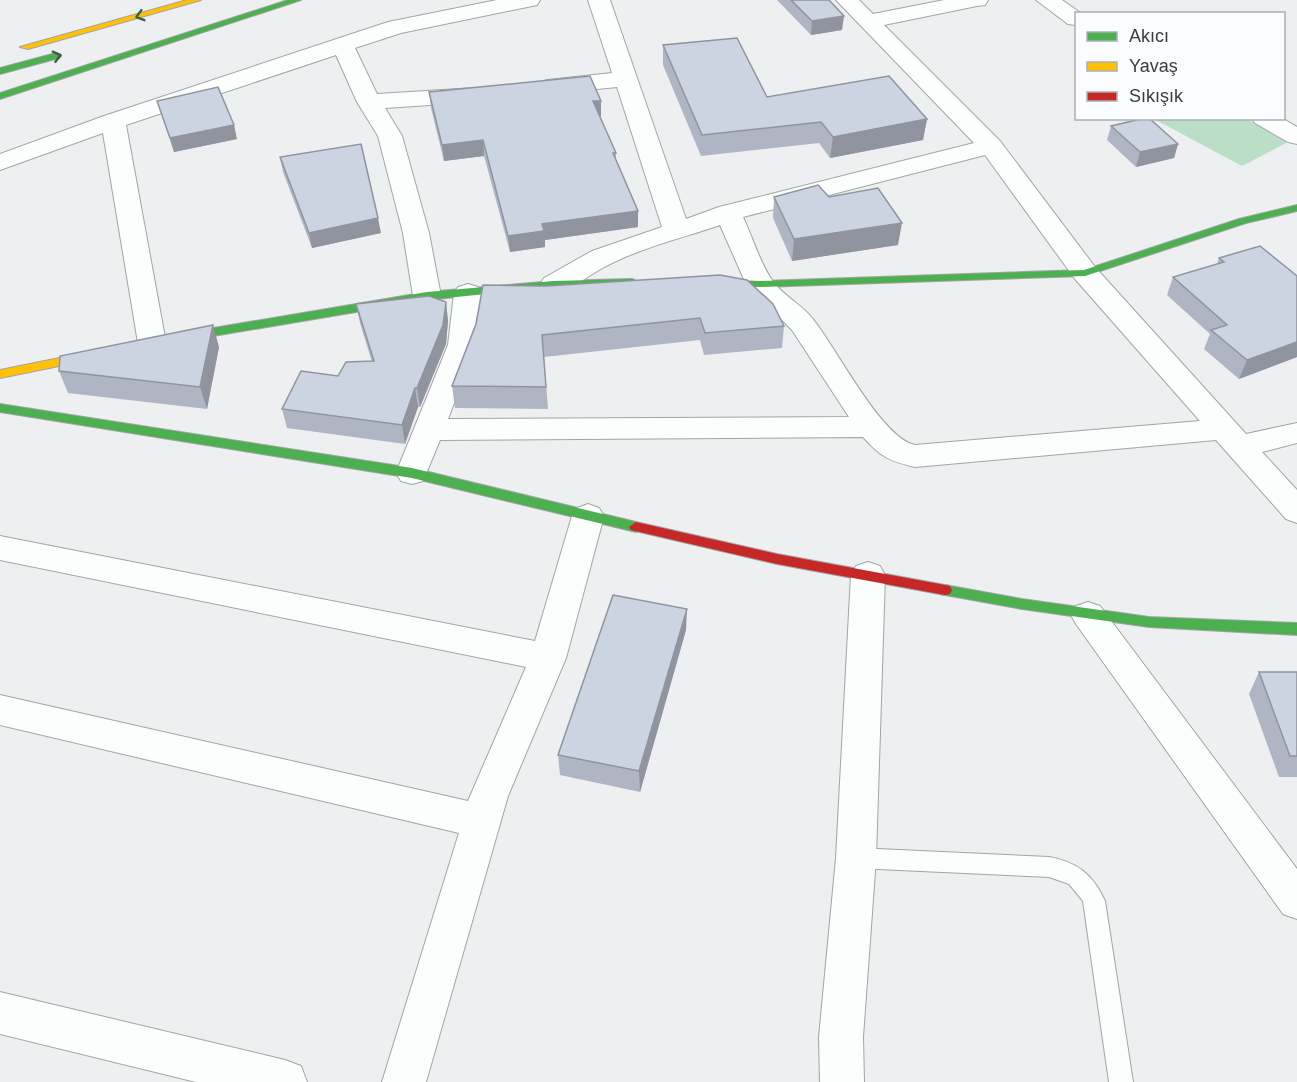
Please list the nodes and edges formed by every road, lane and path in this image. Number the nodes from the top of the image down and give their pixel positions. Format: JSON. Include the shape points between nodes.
{"nodes":[{"id":1,"x":196,"y":0,"type":"edge"},
{"id":2,"x":255,"y":0,"type":"edge"},
{"id":3,"x":297,"y":0,"type":"edge"},
{"id":4,"x":529,"y":0,"type":"edge"},
{"id":5,"x":599,"y":0,"type":"edge"},
{"id":6,"x":847,"y":0,"type":"edge"},
{"id":7,"x":977,"y":0,"type":"edge"},
{"id":8,"x":1047,"y":0,"type":"edge"},
{"id":9,"x":224,"y":9,"type":"dead end"},
{"id":10,"x":1075,"y":18,"type":"edge"},
{"id":11,"x":868,"y":21,"type":"junction"},
{"id":12,"x":342,"y":44,"type":"junction"},
{"id":13,"x":9,"y":50,"type":"dead end"},
{"id":14,"x":74,"y":52,"type":"dead end"},
{"id":15,"x":0,"y":71,"type":"edge"},
{"id":16,"x":625,"y":79,"type":"junction"},
{"id":17,"x":0,"y":96,"type":"edge"},
{"id":18,"x":369,"y":102,"type":"junction"},
{"id":19,"x":1267,"y":120,"type":"edge"},
{"id":20,"x":113,"y":121,"type":"junction"},
{"id":21,"x":1297,"y":137,"type":"edge"},
{"id":22,"x":991,"y":146,"type":"junction"},
{"id":23,"x":0,"y":163,"type":"edge"},
{"id":24,"x":1297,"y":208,"type":"edge"},
{"id":25,"x":728,"y":213,"type":"junction"},
{"id":26,"x":677,"y":231,"type":"junction"},
{"id":27,"x":1085,"y":273,"type":"junction"},
{"id":28,"x":650,"y":281,"type":"edge"},
{"id":29,"x":694,"y":282,"type":"edge"},
{"id":30,"x":760,"y":284,"type":"junction"},
{"id":31,"x":554,"y":285,"type":"junction"},
{"id":32,"x":468,"y":293,"type":"junction"},
{"id":33,"x":427,"y":296,"type":"junction"},
{"id":34,"x":146,"y":344,"type":"joint"},
{"id":35,"x":117,"y":350,"type":"edge"},
{"id":36,"x":0,"y":374,"type":"edge"},
{"id":37,"x":0,"y":408,"type":"edge"},
{"id":38,"x":871,"y":427,"type":"junction"},
{"id":39,"x":429,"y":430,"type":"junction"},
{"id":40,"x":1297,"y":434,"type":"edge"},
{"id":41,"x":1233,"y":437,"type":"junction"},
{"id":42,"x":412,"y":472,"type":"junction"},
{"id":43,"x":1297,"y":511,"type":"edge"},
{"id":44,"x":588,"y":516,"type":"junction"},
{"id":45,"x":0,"y":548,"type":"edge"},
{"id":46,"x":868,"y":575,"type":"junction"},
{"id":47,"x":1088,"y":615,"type":"junction"},
{"id":48,"x":1297,"y":629,"type":"edge"},
{"id":49,"x":548,"y":658,"type":"junction"},
{"id":50,"x":0,"y":710,"type":"edge"},
{"id":51,"x":481,"y":821,"type":"junction"},
{"id":52,"x":856,"y":858,"type":"junction"},
{"id":53,"x":1297,"y":901,"type":"edge"},
{"id":54,"x":0,"y":1013,"type":"edge"},
{"id":55,"x":285,"y":1082,"type":"edge"},
{"id":56,"x":404,"y":1082,"type":"edge"},
{"id":57,"x":842,"y":1082,"type":"edge"},
{"id":58,"x":1121,"y":1082,"type":"edge"}],
"edges":[{"from":1,"to":13,"type":"street","one_way":true},
{"from":2,"to":9,"type":"street"},
{"from":3,"to":17,"type":"street"},
{"from":4,"to":12,"type":"street","via":[[396,27]]},
{"from":5,"to":16,"type":"street"},
{"from":6,"to":11,"type":"street"},
{"from":7,"to":11,"type":"street"},
{"from":8,"to":10,"type":"street"},
{"from":11,"to":22,"type":"street"},
{"from":12,"to":18,"type":"street"},
{"from":12,"to":20,"type":"street"},
{"from":15,"to":14,"type":"street","one_way":true},
{"from":16,"to":18,"type":"street"},
{"from":16,"to":26,"type":"street"},
{"from":18,"to":33,"type":"street","via":[[390,136],[416,233]]},
{"from":19,"to":21,"type":"street"},
{"from":20,"to":23,"type":"street"},
{"from":20,"to":34,"type":"street"},
{"from":22,"to":25,"type":"street"},
{"from":22,"to":27,"type":"street"},
{"from":24,"to":27,"type":"street","via":[[1261,214],[1134,260]]},
{"from":25,"to":26,"type":"street"},
{"from":25,"to":30,"type":"street"},
{"from":26,"to":31,"type":"street","via":[[602,257]]},
{"from":27,"to":30,"type":"street"},
{"from":27,"to":41,"type":"street"},
{"from":28,"to":31,"type":"street"},
{"from":29,"to":30,"type":"street"},
{"from":30,"to":38,"type":"street","via":[[802,324]]},
{"from":31,"to":32,"type":"street"},
{"from":32,"to":33,"type":"street"},
{"from":32,"to":39,"type":"street","via":[[462,345]]},
{"from":33,"to":34,"type":"street"},
{"from":35,"to":36,"type":"street"},
{"from":37,"to":42,"type":"street"},
{"from":38,"to":39,"type":"street"},
{"from":38,"to":41,"type":"street","via":[[889,447],[915,456]]},
{"from":39,"to":42,"type":"street"},
{"from":40,"to":41,"type":"street"},
{"from":41,"to":43,"type":"street"},
{"from":42,"to":44,"type":"street"},
{"from":44,"to":46,"type":"street"},
{"from":44,"to":49,"type":"street"},
{"from":45,"to":49,"type":"street"},
{"from":46,"to":47,"type":"street"},
{"from":46,"to":52,"type":"street"},
{"from":47,"to":48,"type":"street","via":[[1160,623]]},
{"from":47,"to":53,"type":"street"},
{"from":49,"to":51,"type":"street"},
{"from":50,"to":51,"type":"street"},
{"from":51,"to":56,"type":"street"},
{"from":52,"to":57,"type":"street","via":[[841,1037]]},
{"from":52,"to":58,"type":"lane","via":[[1049,867],[1079,877],[1094,901]]},
{"from":54,"to":55,"type":"street"}]}
